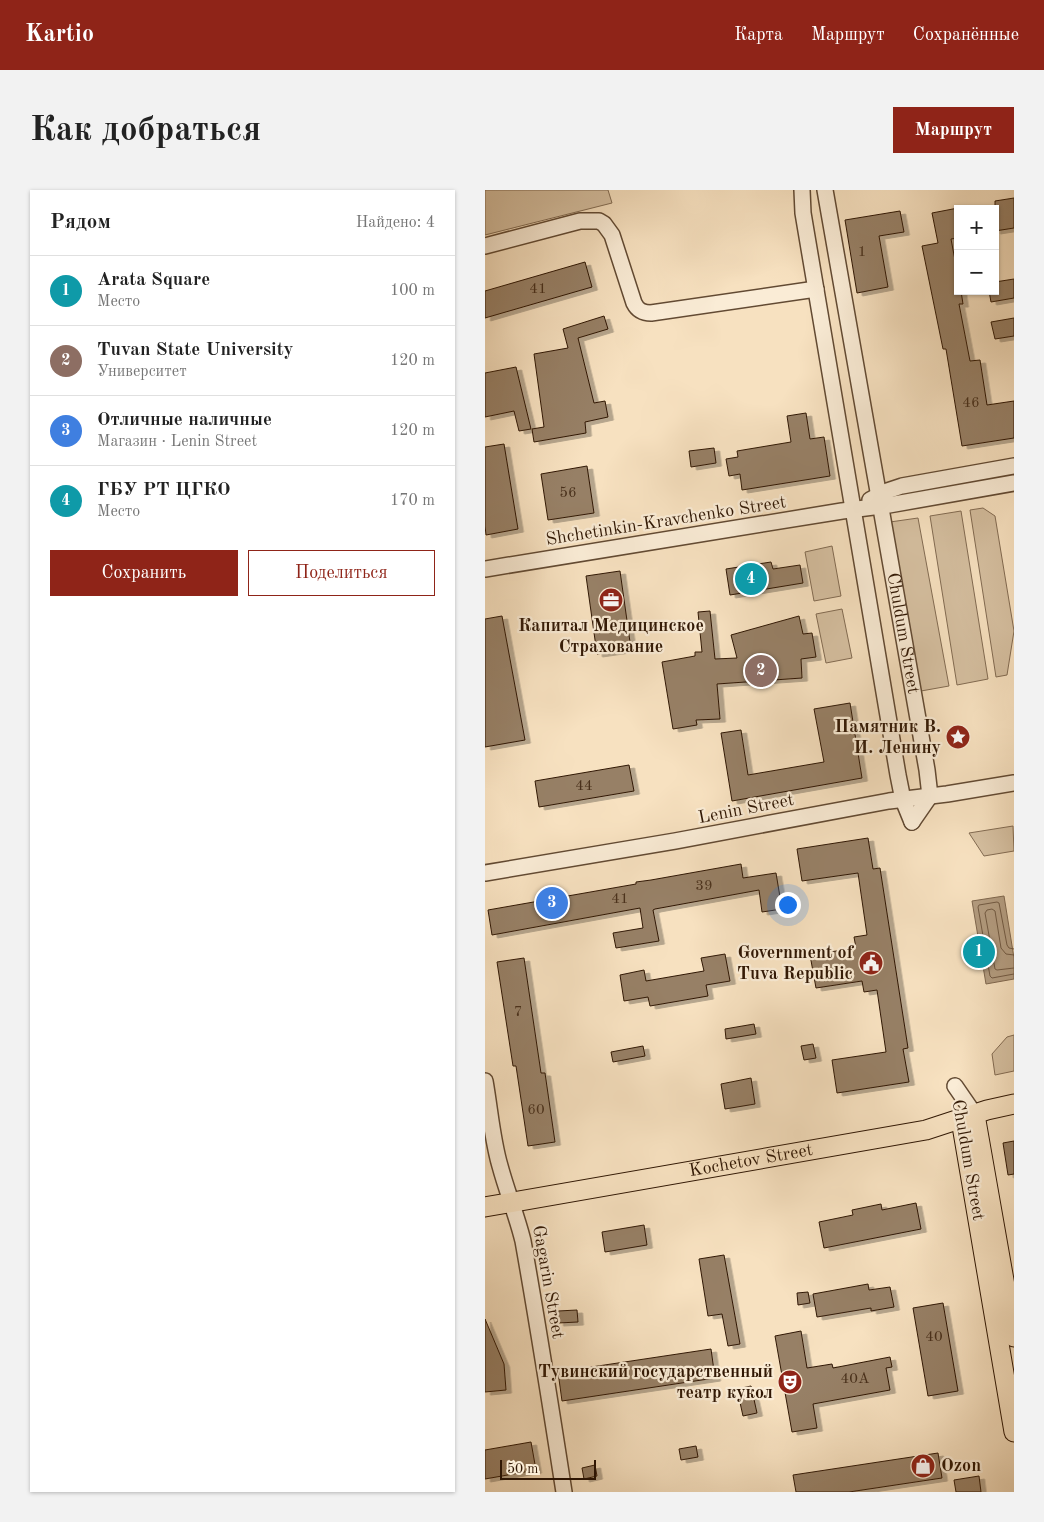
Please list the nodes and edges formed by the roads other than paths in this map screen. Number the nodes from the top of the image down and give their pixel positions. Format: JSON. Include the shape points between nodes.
{"nodes":[{"id":1,"x":802,"y":190,"type":"edge"},
{"id":2,"x":825,"y":190,"type":"edge"},
{"id":3,"x":485,"y":246,"type":"edge"},
{"id":4,"x":816,"y":289,"type":"junction"},
{"id":5,"x":1014,"y":466,"type":"edge"},
{"id":6,"x":1014,"y":483,"type":"edge"},
{"id":7,"x":879,"y":500,"type":"junction"},
{"id":8,"x":853,"y":509,"type":"junction"},
{"id":9,"x":485,"y":569,"type":"edge"},
{"id":10,"x":1014,"y":783,"type":"edge"},
{"id":11,"x":930,"y":796,"type":"junction"},
{"id":12,"x":903,"y":800,"type":"junction"},
{"id":13,"x":485,"y":873,"type":"edge"},
{"id":14,"x":485,"y":1081,"type":"edge"},
{"id":15,"x":1014,"y":1104,"type":"edge"},
{"id":16,"x":968,"y":1117,"type":"junction"},
{"id":17,"x":511,"y":1202,"type":"junction"},
{"id":18,"x":485,"y":1207,"type":"edge"},
{"id":19,"x":1014,"y":1337,"type":"edge"},
{"id":20,"x":1013,"y":1413,"type":"edge"},
{"id":21,"x":1014,"y":1432,"type":"edge"},
{"id":22,"x":564,"y":1492,"type":"edge"}],
"edges":[{"from":1,"to":4,"type":"street","name":"Chuldum Street"},
{"from":2,"to":7,"type":"street","name":"Chuldum Street"},
{"from":3,"to":4,"type":"street","via":[[580,221],[599,221],[613,234],[636,306],[648,313]]},
{"from":4,"to":8,"type":"street","name":"Chuldum Street"},
{"from":5,"to":7,"type":"street","name":"Shchetinkin-Kravchenko Street","via":[[901,486]]},
{"from":6,"to":7,"type":"street","name":"Shchetinkin-Kravchenko Street"},
{"from":7,"to":8,"type":"street","name":"Shchetinkin-Kravchenko Street"},
{"from":7,"to":11,"type":"street","name":"Chuldum Street"},
{"from":8,"to":9,"type":"street","name":"Shchetinkin-Kravchenko Street"},
{"from":8,"to":12,"type":"street","name":"Chuldum Street"},
{"from":10,"to":11,"type":"street","name":"Lenin Street"},
{"from":11,"to":12,"type":"street","name":"Lenin Street"},
{"from":11,"to":12,"type":"street","name":"Chuldum Street","via":[[913,822]]},
{"from":12,"to":13,"type":"street","name":"Lenin Street"},
{"from":14,"to":17,"type":"street","name":"Gagarin Street","via":[[499,1164]]},
{"from":15,"to":16,"type":"main road","name":"Kochetov Street"},
{"from":16,"to":17,"type":"main road","name":"Kochetov Street","via":[[926,1130]]},
{"from":16,"to":19,"type":"main road","name":"Chuldum Street"},
{"from":16,"to":20,"type":"main road","name":"Chuldum Street"},
{"from":17,"to":18,"type":"main road","name":"Kochetov Street"},
{"from":17,"to":22,"type":"street","name":"Gagarin Street","via":[[523,1241]]},
{"from":20,"to":21,"type":"main road","name":"Chuldum Street"}]}
